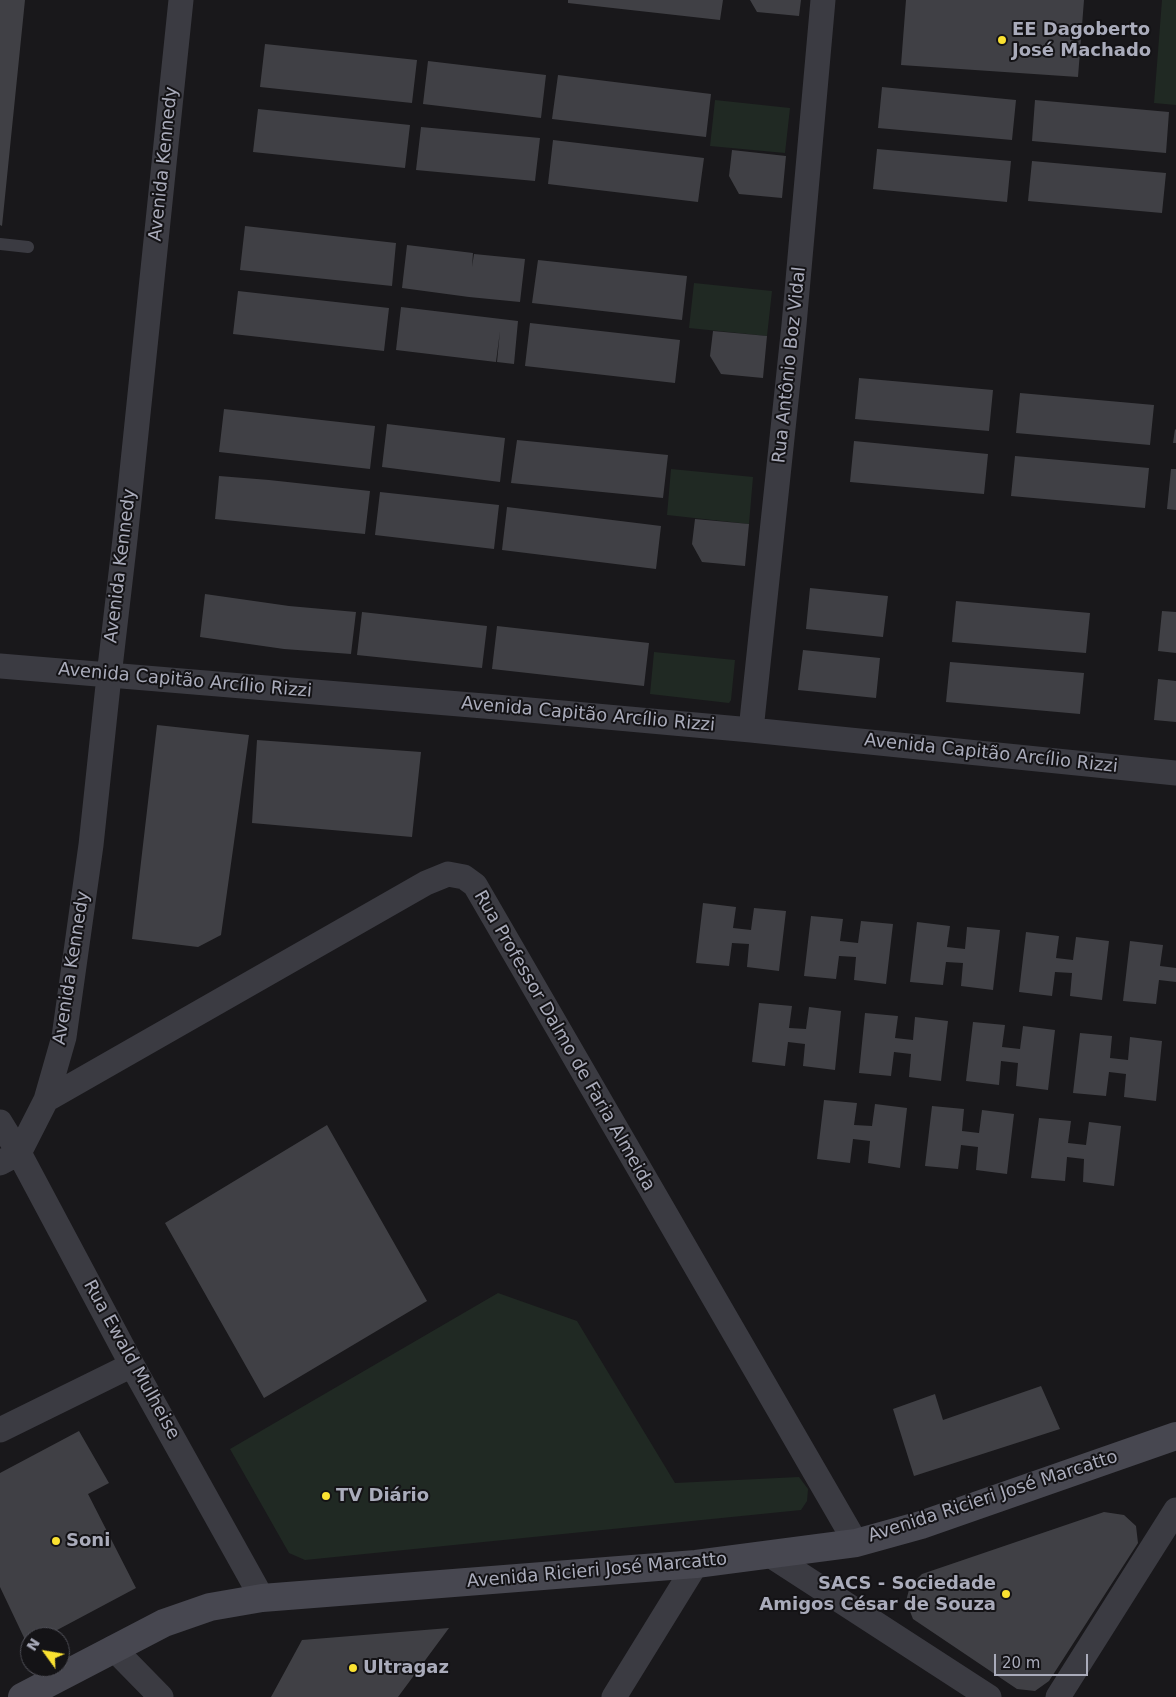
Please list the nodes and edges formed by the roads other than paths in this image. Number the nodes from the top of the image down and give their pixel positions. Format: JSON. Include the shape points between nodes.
{"nodes":[{"id":1,"x":181,"y":0,"type":"edge"},
{"id":2,"x":823,"y":0,"type":"edge"},
{"id":3,"x":0,"y":244,"type":"edge"},
{"id":4,"x":28,"y":247,"type":"dead end"},
{"id":5,"x":0,"y":666,"type":"edge"},
{"id":6,"x":109,"y":676,"type":"junction"},
{"id":7,"x":751,"y":730,"type":"junction"},
{"id":8,"x":1176,"y":773,"type":"edge"},
{"id":9,"x":46,"y":1100,"type":"junction"},
{"id":10,"x":0,"y":1122,"type":"edge"},
{"id":11,"x":9,"y":1158,"type":"edge"},
{"id":12,"x":132,"y":1365,"type":"junction"},
{"id":13,"x":0,"y":1430,"type":"edge"},
{"id":14,"x":1176,"y":1436,"type":"edge"},
{"id":15,"x":1176,"y":1510,"type":"edge"},
{"id":16,"x":856,"y":1543,"type":"junction"},
{"id":17,"x":770,"y":1555,"type":"junction"},
{"id":18,"x":696,"y":1564,"type":"junction"},
{"id":19,"x":262,"y":1598,"type":"junction"},
{"id":20,"x":113,"y":1648,"type":"junction"},
{"id":21,"x":28,"y":1696,"type":"edge"},
{"id":22,"x":161,"y":1697,"type":"edge"},
{"id":23,"x":614,"y":1697,"type":"edge"},
{"id":24,"x":989,"y":1697,"type":"edge"},
{"id":25,"x":1058,"y":1697,"type":"edge"}],
"edges":[{"from":1,"to":6,"type":"street","name":"Avenida Kennedy"},
{"from":2,"to":7,"type":"street","name":"Rua Antônio Boz Vidal","via":[[794,326]]},
{"from":3,"to":4,"type":"lane"},
{"from":5,"to":6,"type":"street","name":"Avenida Capitão Arcílio Rizzi"},
{"from":6,"to":7,"type":"street","name":"Avenida Capitão Arcílio Rizzi"},
{"from":6,"to":9,"type":"street","name":"Avenida Kennedy","via":[[91,845],[65,1027]]},
{"from":7,"to":8,"type":"street","name":"Avenida Capitão Arcílio Rizzi"},
{"from":9,"to":11,"type":"street","name":"Avenida Kennedy"},
{"from":9,"to":16,"type":"street","name":"Rua Professor Dalmo de Faria Almeida","via":[[426,883],[448,874],[464,877],[475,885]]},
{"from":10,"to":11,"type":"street","name":"Rua Ewald Mulheise"},
{"from":11,"to":12,"type":"street","name":"Rua Ewald Mulheise"},
{"from":12,"to":13,"type":"street"},
{"from":12,"to":19,"type":"street","name":"Rua Ewald Mulheise"},
{"from":14,"to":16,"type":"main road","name":"Avenida Ricieri José Marcatto","via":[[921,1525]]},
{"from":15,"to":25,"type":"street"},
{"from":16,"to":17,"type":"main road","name":"Avenida Ricieri José Marcatto"},
{"from":17,"to":18,"type":"main road","name":"Avenida Ricieri José Marcatto"},
{"from":17,"to":24,"type":"street"},
{"from":18,"to":19,"type":"main road","name":"Avenida Ricieri José Marcatto"},
{"from":18,"to":23,"type":"street"},
{"from":19,"to":20,"type":"main road","name":"Avenida Ricieri José Marcatto","via":[[210,1607],[164,1623]]},
{"from":20,"to":21,"type":"main road","name":"Avenida Ricieri José Marcatto"},
{"from":20,"to":22,"type":"street"}]}
